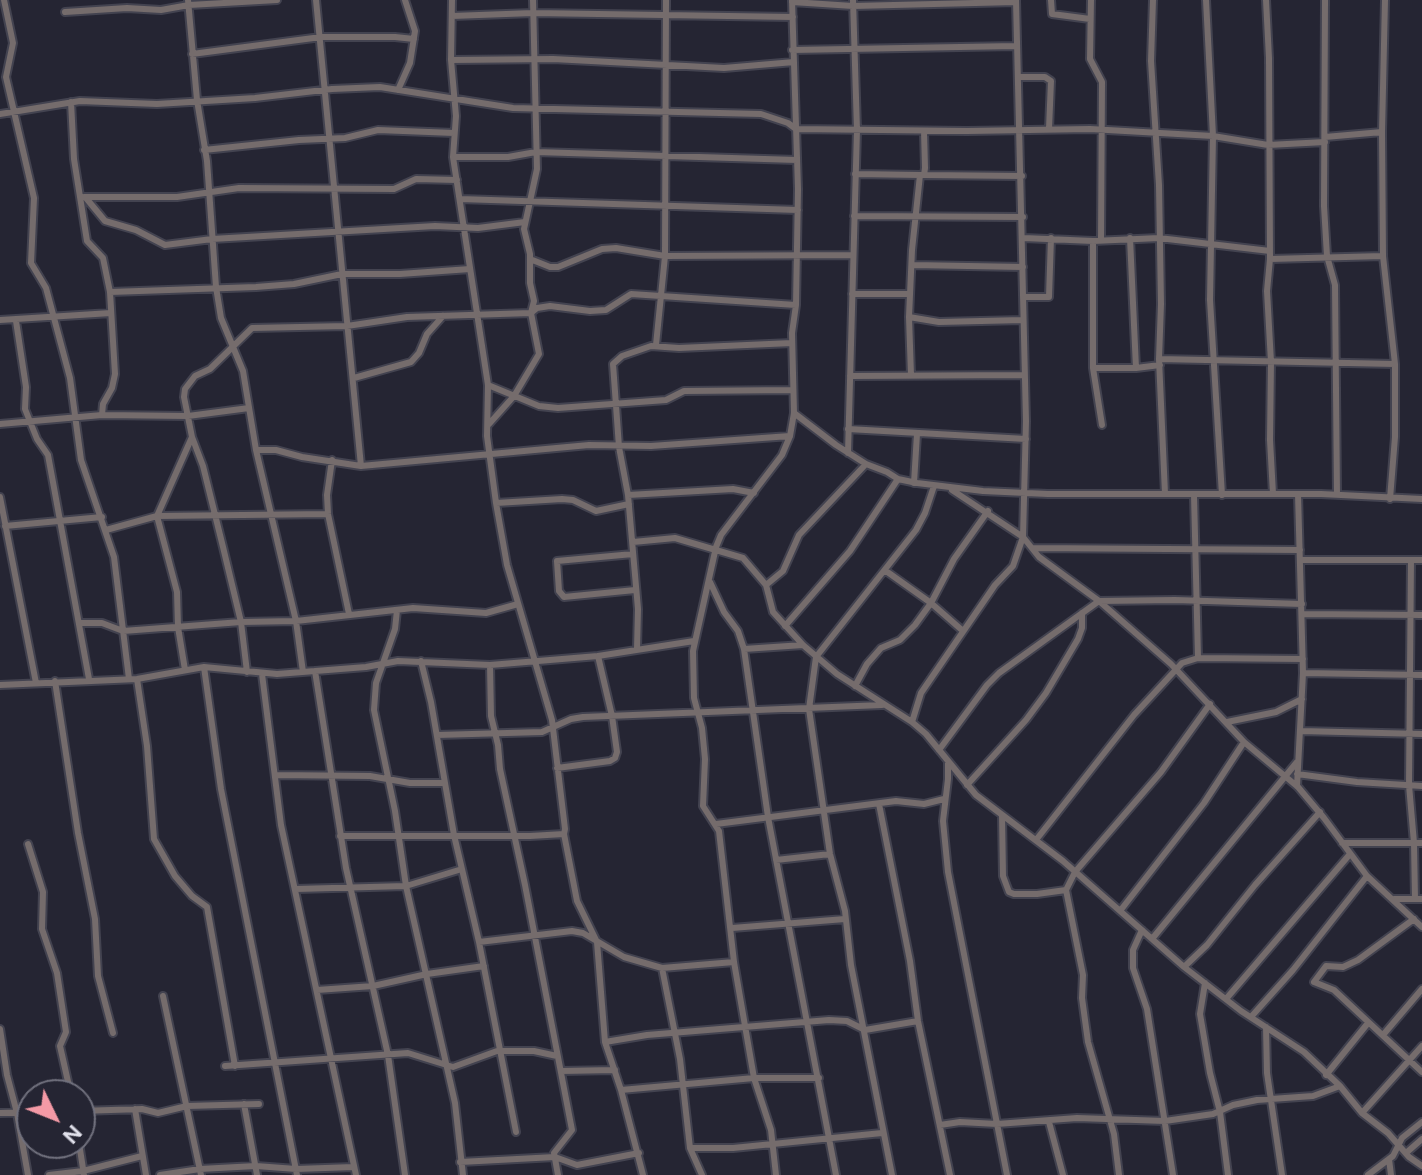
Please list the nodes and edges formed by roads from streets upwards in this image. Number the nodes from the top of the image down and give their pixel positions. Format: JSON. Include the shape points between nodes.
{"nodes":[{"id":1,"x":4,"y":0,"type":"edge"},
{"id":2,"x":277,"y":0,"type":"edge"},
{"id":3,"x":316,"y":0,"type":"edge"},
{"id":4,"x":405,"y":0,"type":"edge"},
{"id":5,"x":452,"y":0,"type":"edge"},
{"id":6,"x":533,"y":0,"type":"edge"},
{"id":7,"x":666,"y":0,"type":"edge"},
{"id":8,"x":1051,"y":0,"type":"edge"},
{"id":9,"x":1091,"y":0,"type":"edge"},
{"id":10,"x":1153,"y":0,"type":"edge"},
{"id":11,"x":1206,"y":0,"type":"edge"},
{"id":12,"x":1266,"y":0,"type":"edge"},
{"id":13,"x":1325,"y":0,"type":"edge"},
{"id":14,"x":1385,"y":0,"type":"edge"},
{"id":15,"x":792,"y":1,"type":"edge"},
{"id":16,"x":1016,"y":1,"type":"edge"},
{"id":17,"x":188,"y":2,"type":"edge"},
{"id":18,"x":853,"y":3,"type":"edge"},
{"id":19,"x":65,"y":12,"type":"dead end"},
{"id":20,"x":533,"y":13,"type":"junction"},
{"id":21,"x":452,"y":16,"type":"junction"},
{"id":22,"x":666,"y":16,"type":"junction"},
{"id":23,"x":793,"y":17,"type":"junction"},
{"id":24,"x":1090,"y":19,"type":"junction"},
{"id":25,"x":321,"y":37,"type":"junction"},
{"id":26,"x":414,"y":39,"type":"junction"},
{"id":27,"x":1016,"y":46,"type":"junction"},
{"id":28,"x":854,"y":48,"type":"junction"},
{"id":29,"x":792,"y":50,"type":"junction"},
{"id":30,"x":192,"y":54,"type":"junction"},
{"id":31,"x":451,"y":60,"type":"junction"},
{"id":32,"x":533,"y":60,"type":"junction"},
{"id":33,"x":794,"y":62,"type":"junction"},
{"id":34,"x":666,"y":63,"type":"junction"},
{"id":35,"x":1018,"y":77,"type":"junction"},
{"id":36,"x":325,"y":90,"type":"junction"},
{"id":37,"x":398,"y":90,"type":"junction"},
{"id":38,"x":197,"y":100,"type":"junction"},
{"id":39,"x":455,"y":100,"type":"junction"},
{"id":40,"x":71,"y":102,"type":"junction"},
{"id":41,"x":534,"y":107,"type":"junction"},
{"id":42,"x":14,"y":111,"type":"junction"},
{"id":43,"x":666,"y":112,"type":"junction"},
{"id":44,"x":0,"y":114,"type":"edge"},
{"id":45,"x":796,"y":129,"type":"junction"},
{"id":46,"x":1049,"y":129,"type":"junction"},
{"id":47,"x":857,"y":130,"type":"junction"},
{"id":48,"x":1020,"y":130,"type":"junction"},
{"id":49,"x":1101,"y":130,"type":"junction"},
{"id":50,"x":924,"y":131,"type":"junction"},
{"id":51,"x":1157,"y":132,"type":"junction"},
{"id":52,"x":1382,"y":132,"type":"junction"},
{"id":53,"x":454,"y":133,"type":"junction"},
{"id":54,"x":1213,"y":136,"type":"junction"},
{"id":55,"x":329,"y":138,"type":"junction"},
{"id":56,"x":1325,"y":139,"type":"junction"},
{"id":57,"x":1268,"y":145,"type":"junction"},
{"id":58,"x":204,"y":150,"type":"junction"},
{"id":59,"x":536,"y":152,"type":"junction"},
{"id":60,"x":666,"y":156,"type":"junction"},
{"id":61,"x":453,"y":157,"type":"junction"},
{"id":62,"x":797,"y":160,"type":"junction"},
{"id":63,"x":855,"y":174,"type":"junction"},
{"id":64,"x":922,"y":175,"type":"junction"},
{"id":65,"x":1022,"y":176,"type":"junction"},
{"id":66,"x":457,"y":180,"type":"junction"},
{"id":67,"x":336,"y":188,"type":"junction"},
{"id":68,"x":208,"y":192,"type":"junction"},
{"id":69,"x":84,"y":197,"type":"junction"},
{"id":70,"x":460,"y":199,"type":"junction"},
{"id":71,"x":531,"y":201,"type":"junction"},
{"id":72,"x":666,"y":206,"type":"junction"},
{"id":73,"x":798,"y":210,"type":"junction"},
{"id":74,"x":854,"y":216,"type":"junction"},
{"id":75,"x":916,"y":217,"type":"junction"},
{"id":76,"x":1023,"y":217,"type":"junction"},
{"id":77,"x":525,"y":222,"type":"junction"},
{"id":78,"x":463,"y":227,"type":"junction"},
{"id":79,"x":337,"y":233,"type":"junction"},
{"id":80,"x":1024,"y":238,"type":"junction"},
{"id":81,"x":1051,"y":238,"type":"junction"},
{"id":82,"x":1130,"y":238,"type":"junction"},
{"id":83,"x":1159,"y":238,"type":"junction"},
{"id":84,"x":212,"y":239,"type":"junction"},
{"id":85,"x":1097,"y":241,"type":"junction"},
{"id":86,"x":1211,"y":244,"type":"junction"},
{"id":87,"x":798,"y":255,"type":"junction"},
{"id":88,"x":852,"y":255,"type":"junction"},
{"id":89,"x":1270,"y":255,"type":"junction"},
{"id":90,"x":665,"y":256,"type":"junction"},
{"id":91,"x":1327,"y":256,"type":"junction"},
{"id":92,"x":1383,"y":256,"type":"junction"},
{"id":93,"x":530,"y":259,"type":"junction"},
{"id":94,"x":913,"y":265,"type":"junction"},
{"id":95,"x":1023,"y":267,"type":"junction"},
{"id":96,"x":470,"y":269,"type":"junction"},
{"id":97,"x":342,"y":274,"type":"junction"},
{"id":98,"x":216,"y":287,"type":"junction"},
{"id":99,"x":110,"y":292,"type":"junction"},
{"id":100,"x":852,"y":294,"type":"junction"},
{"id":101,"x":910,"y":294,"type":"junction"},
{"id":102,"x":1024,"y":297,"type":"junction"},
{"id":103,"x":663,"y":298,"type":"junction"},
{"id":104,"x":796,"y":305,"type":"junction"},
{"id":105,"x":111,"y":313,"type":"junction"},
{"id":106,"x":531,"y":313,"type":"junction"},
{"id":107,"x":477,"y":315,"type":"junction"},
{"id":108,"x":443,"y":316,"type":"junction"},
{"id":109,"x":909,"y":317,"type":"junction"},
{"id":110,"x":53,"y":318,"type":"junction"},
{"id":111,"x":0,"y":320,"type":"edge"},
{"id":112,"x":1023,"y":320,"type":"junction"},
{"id":113,"x":16,"y":321,"type":"junction"},
{"id":114,"x":347,"y":326,"type":"junction"},
{"id":115,"x":792,"y":343,"type":"junction"},
{"id":116,"x":656,"y":345,"type":"junction"},
{"id":117,"x":234,"y":347,"type":"junction"},
{"id":118,"x":1215,"y":359,"type":"junction"},
{"id":119,"x":1159,"y":362,"type":"junction"},
{"id":120,"x":1271,"y":362,"type":"junction"},
{"id":121,"x":1335,"y":363,"type":"junction"},
{"id":122,"x":1395,"y":364,"type":"junction"},
{"id":123,"x":1093,"y":368,"type":"junction"},
{"id":124,"x":1136,"y":368,"type":"junction"},
{"id":125,"x":911,"y":375,"type":"junction"},
{"id":126,"x":1024,"y":375,"type":"junction"},
{"id":127,"x":850,"y":376,"type":"junction"},
{"id":128,"x":354,"y":378,"type":"junction"},
{"id":129,"x":488,"y":385,"type":"junction"},
{"id":130,"x":793,"y":390,"type":"junction"},
{"id":131,"x":514,"y":396,"type":"junction"},
{"id":132,"x":616,"y":405,"type":"junction"},
{"id":133,"x":249,"y":408,"type":"junction"},
{"id":134,"x":794,"y":413,"type":"junction"},
{"id":135,"x":102,"y":415,"type":"junction"},
{"id":136,"x":188,"y":416,"type":"junction"},
{"id":137,"x":74,"y":419,"type":"junction"},
{"id":138,"x":29,"y":420,"type":"junction"},
{"id":139,"x":0,"y":424,"type":"edge"},
{"id":140,"x":488,"y":425,"type":"junction"},
{"id":141,"x":1102,"y":425,"type":"dead end"},
{"id":142,"x":848,"y":429,"type":"junction"},
{"id":143,"x":917,"y":434,"type":"junction"},
{"id":144,"x":790,"y":436,"type":"junction"},
{"id":145,"x":192,"y":437,"type":"junction"},
{"id":146,"x":1026,"y":439,"type":"junction"},
{"id":147,"x":619,"y":447,"type":"junction"},
{"id":148,"x":256,"y":450,"type":"junction"},
{"id":149,"x":848,"y":453,"type":"junction"},
{"id":150,"x":490,"y":455,"type":"junction"},
{"id":151,"x":332,"y":460,"type":"junction"},
{"id":152,"x":866,"y":464,"type":"junction"},
{"id":153,"x":361,"y":466,"type":"junction"},
{"id":154,"x":898,"y":479,"type":"junction"},
{"id":155,"x":914,"y":483,"type":"junction"},
{"id":156,"x":934,"y":486,"type":"junction"},
{"id":157,"x":949,"y":488,"type":"junction"},
{"id":158,"x":1024,"y":492,"type":"junction"},
{"id":159,"x":754,"y":493,"type":"junction"},
{"id":160,"x":1165,"y":494,"type":"junction"},
{"id":161,"x":1273,"y":494,"type":"junction"},
{"id":162,"x":1298,"y":494,"type":"junction"},
{"id":163,"x":1337,"y":494,"type":"junction"},
{"id":164,"x":628,"y":495,"type":"junction"},
{"id":165,"x":1194,"y":495,"type":"junction"},
{"id":166,"x":1222,"y":495,"type":"junction"},
{"id":167,"x":0,"y":497,"type":"edge"},
{"id":168,"x":1390,"y":499,"type":"junction"},
{"id":169,"x":1422,"y":499,"type":"edge"},
{"id":170,"x":496,"y":503,"type":"junction"},
{"id":171,"x":629,"y":504,"type":"junction"},
{"id":172,"x":988,"y":511,"type":"junction"},
{"id":173,"x":273,"y":514,"type":"junction"},
{"id":174,"x":328,"y":514,"type":"junction"},
{"id":175,"x":157,"y":516,"type":"junction"},
{"id":176,"x":215,"y":516,"type":"junction"},
{"id":177,"x":102,"y":517,"type":"junction"},
{"id":178,"x":61,"y":521,"type":"junction"},
{"id":179,"x":5,"y":526,"type":"junction"},
{"id":180,"x":106,"y":530,"type":"junction"},
{"id":181,"x":1023,"y":537,"type":"junction"},
{"id":182,"x":633,"y":542,"type":"junction"},
{"id":183,"x":1033,"y":548,"type":"junction"},
{"id":184,"x":1195,"y":550,"type":"junction"},
{"id":185,"x":1300,"y":550,"type":"junction"},
{"id":186,"x":715,"y":552,"type":"junction"},
{"id":187,"x":633,"y":554,"type":"junction"},
{"id":188,"x":1301,"y":560,"type":"junction"},
{"id":189,"x":1411,"y":560,"type":"junction"},
{"id":190,"x":1422,"y":560,"type":"edge"},
{"id":191,"x":886,"y":571,"type":"junction"},
{"id":192,"x":710,"y":582,"type":"junction"},
{"id":193,"x":766,"y":585,"type":"junction"},
{"id":194,"x":635,"y":590,"type":"junction"},
{"id":195,"x":1099,"y":601,"type":"junction"},
{"id":196,"x":1196,"y":601,"type":"junction"},
{"id":197,"x":931,"y":603,"type":"junction"},
{"id":198,"x":518,"y":604,"type":"junction"},
{"id":199,"x":1302,"y":604,"type":"junction"},
{"id":200,"x":397,"y":610,"type":"junction"},
{"id":201,"x":1082,"y":613,"type":"junction"},
{"id":202,"x":349,"y":614,"type":"junction"},
{"id":203,"x":1302,"y":614,"type":"junction"},
{"id":204,"x":1412,"y":615,"type":"junction"},
{"id":205,"x":1422,"y":615,"type":"edge"},
{"id":206,"x":296,"y":621,"type":"junction"},
{"id":207,"x":241,"y":622,"type":"junction"},
{"id":208,"x":80,"y":623,"type":"junction"},
{"id":209,"x":785,"y":626,"type":"junction"},
{"id":210,"x":178,"y":627,"type":"junction"},
{"id":211,"x":123,"y":631,"type":"junction"},
{"id":212,"x":963,"y":631,"type":"junction"},
{"id":213,"x":694,"y":641,"type":"junction"},
{"id":214,"x":803,"y":645,"type":"junction"},
{"id":215,"x":637,"y":649,"type":"junction"},
{"id":216,"x":744,"y":649,"type":"junction"},
{"id":217,"x":598,"y":656,"type":"junction"},
{"id":218,"x":816,"y":657,"type":"junction"},
{"id":219,"x":1198,"y":658,"type":"junction"},
{"id":220,"x":1303,"y":659,"type":"junction"},
{"id":221,"x":421,"y":661,"type":"junction"},
{"id":222,"x":535,"y":661,"type":"junction"},
{"id":223,"x":382,"y":664,"type":"junction"},
{"id":224,"x":490,"y":665,"type":"junction"},
{"id":225,"x":204,"y":667,"type":"junction"},
{"id":226,"x":1176,"y":669,"type":"junction"},
{"id":227,"x":185,"y":670,"type":"junction"},
{"id":228,"x":315,"y":671,"type":"junction"},
{"id":229,"x":247,"y":672,"type":"junction"},
{"id":230,"x":303,"y":672,"type":"junction"},
{"id":231,"x":1303,"y":673,"type":"junction"},
{"id":232,"x":262,"y":674,"type":"junction"},
{"id":233,"x":1409,"y":675,"type":"junction"},
{"id":234,"x":1422,"y":675,"type":"edge"},
{"id":235,"x":89,"y":679,"type":"junction"},
{"id":236,"x":129,"y":679,"type":"junction"},
{"id":237,"x":137,"y":679,"type":"junction"},
{"id":238,"x":55,"y":681,"type":"junction"},
{"id":239,"x":36,"y":683,"type":"junction"},
{"id":240,"x":0,"y":685,"type":"edge"},
{"id":241,"x":855,"y":686,"type":"junction"},
{"id":242,"x":1302,"y":699,"type":"junction"},
{"id":243,"x":1210,"y":704,"type":"junction"},
{"id":244,"x":883,"y":705,"type":"junction"},
{"id":245,"x":809,"y":709,"type":"junction"},
{"id":246,"x":698,"y":712,"type":"junction"},
{"id":247,"x":753,"y":712,"type":"junction"},
{"id":248,"x":612,"y":716,"type":"junction"},
{"id":249,"x":912,"y":722,"type":"junction"},
{"id":250,"x":1227,"y":722,"type":"junction"},
{"id":251,"x":553,"y":728,"type":"junction"},
{"id":252,"x":1301,"y":731,"type":"junction"},
{"id":253,"x":1408,"y":734,"type":"junction"},
{"id":254,"x":1422,"y":734,"type":"edge"},
{"id":255,"x":437,"y":735,"type":"junction"},
{"id":256,"x":495,"y":735,"type":"junction"},
{"id":257,"x":1244,"y":742,"type":"junction"},
{"id":258,"x":939,"y":750,"type":"junction"},
{"id":259,"x":948,"y":761,"type":"junction"},
{"id":260,"x":1297,"y":762,"type":"junction"},
{"id":261,"x":557,"y":768,"type":"junction"},
{"id":262,"x":1297,"y":774,"type":"junction"},
{"id":263,"x":275,"y":775,"type":"junction"},
{"id":264,"x":1286,"y":775,"type":"junction"},
{"id":265,"x":330,"y":776,"type":"junction"},
{"id":266,"x":388,"y":778,"type":"junction"},
{"id":267,"x":443,"y":783,"type":"junction"},
{"id":268,"x":967,"y":785,"type":"junction"},
{"id":269,"x":1409,"y":785,"type":"junction"},
{"id":270,"x":1422,"y":786,"type":"edge"},
{"id":271,"x":1298,"y":787,"type":"junction"},
{"id":272,"x":944,"y":799,"type":"junction"},
{"id":273,"x":879,"y":804,"type":"junction"},
{"id":274,"x":825,"y":810,"type":"junction"},
{"id":275,"x":1320,"y":812,"type":"junction"},
{"id":276,"x":1002,"y":815,"type":"junction"},
{"id":277,"x":768,"y":817,"type":"junction"},
{"id":278,"x":716,"y":824,"type":"junction"},
{"id":279,"x":397,"y":834,"type":"junction"},
{"id":280,"x":564,"y":834,"type":"junction"},
{"id":281,"x":454,"y":835,"type":"junction"},
{"id":282,"x":512,"y":835,"type":"junction"},
{"id":283,"x":340,"y":836,"type":"junction"},
{"id":284,"x":1036,"y":840,"type":"junction"},
{"id":285,"x":1342,"y":843,"type":"junction"},
{"id":286,"x":1418,"y":843,"type":"edge"},
{"id":287,"x":28,"y":844,"type":"dead end"},
{"id":288,"x":830,"y":854,"type":"junction"},
{"id":289,"x":1350,"y":854,"type":"junction"},
{"id":290,"x":776,"y":860,"type":"junction"},
{"id":291,"x":462,"y":869,"type":"junction"},
{"id":292,"x":1075,"y":872,"type":"junction"},
{"id":293,"x":1367,"y":876,"type":"junction"},
{"id":294,"x":406,"y":886,"type":"junction"},
{"id":295,"x":296,"y":889,"type":"junction"},
{"id":296,"x":351,"y":889,"type":"junction"},
{"id":297,"x":1066,"y":890,"type":"junction"},
{"id":298,"x":1393,"y":899,"type":"junction"},
{"id":299,"x":1419,"y":899,"type":"edge"},
{"id":300,"x":1120,"y":911,"type":"junction"},
{"id":301,"x":845,"y":919,"type":"junction"},
{"id":302,"x":1414,"y":919,"type":"junction"},
{"id":303,"x":788,"y":923,"type":"junction"},
{"id":304,"x":1422,"y":927,"type":"edge"},
{"id":305,"x":732,"y":928,"type":"junction"},
{"id":306,"x":1142,"y":930,"type":"junction"},
{"id":307,"x":533,"y":934,"type":"junction"},
{"id":308,"x":1152,"y":939,"type":"junction"},
{"id":309,"x":479,"y":942,"type":"junction"},
{"id":310,"x":597,"y":942,"type":"junction"},
{"id":311,"x":734,"y":962,"type":"junction"},
{"id":312,"x":484,"y":966,"type":"junction"},
{"id":313,"x":1184,"y":967,"type":"junction"},
{"id":314,"x":662,"y":968,"type":"junction"},
{"id":315,"x":427,"y":974,"type":"junction"},
{"id":316,"x":1205,"y":983,"type":"junction"},
{"id":317,"x":373,"y":986,"type":"junction"},
{"id":318,"x":1422,"y":989,"type":"edge"},
{"id":319,"x":317,"y":990,"type":"junction"},
{"id":320,"x":163,"y":996,"type":"dead end"},
{"id":321,"x":1226,"y":999,"type":"junction"},
{"id":322,"x":1251,"y":1017,"type":"junction"},
{"id":323,"x":918,"y":1021,"type":"junction"},
{"id":324,"x":806,"y":1023,"type":"junction"},
{"id":325,"x":1368,"y":1023,"type":"junction"},
{"id":326,"x":746,"y":1027,"type":"junction"},
{"id":327,"x":1266,"y":1027,"type":"junction"},
{"id":328,"x":0,"y":1029,"type":"edge"},
{"id":329,"x":865,"y":1030,"type":"junction"},
{"id":330,"x":113,"y":1033,"type":"dead end"},
{"id":331,"x":675,"y":1034,"type":"junction"},
{"id":332,"x":1383,"y":1035,"type":"junction"},
{"id":333,"x":605,"y":1042,"type":"junction"},
{"id":334,"x":1422,"y":1046,"type":"edge"},
{"id":335,"x":501,"y":1051,"type":"junction"},
{"id":336,"x":388,"y":1055,"type":"junction"},
{"id":337,"x":557,"y":1056,"type":"junction"},
{"id":338,"x":330,"y":1059,"type":"junction"},
{"id":339,"x":1409,"y":1060,"type":"junction"},
{"id":340,"x":275,"y":1063,"type":"junction"},
{"id":341,"x":445,"y":1064,"type":"junction"},
{"id":342,"x":225,"y":1066,"type":"dead end"},
{"id":343,"x":235,"y":1066,"type":"junction"},
{"id":344,"x":615,"y":1070,"type":"junction"},
{"id":345,"x":561,"y":1071,"type":"junction"},
{"id":346,"x":1422,"y":1072,"type":"edge"},
{"id":347,"x":1326,"y":1075,"type":"junction"},
{"id":348,"x":754,"y":1078,"type":"junction"},
{"id":349,"x":819,"y":1078,"type":"junction"},
{"id":350,"x":67,"y":1079,"type":"edge"},
{"id":351,"x":683,"y":1085,"type":"junction"},
{"id":352,"x":1340,"y":1086,"type":"junction"},
{"id":353,"x":621,"y":1090,"type":"junction"},
{"id":354,"x":1271,"y":1099,"type":"junction"},
{"id":355,"x":244,"y":1104,"type":"junction"},
{"id":356,"x":259,"y":1104,"type":"dead end"},
{"id":357,"x":187,"y":1106,"type":"junction"},
{"id":358,"x":16,"y":1109,"type":"edge"},
{"id":359,"x":135,"y":1109,"type":"junction"},
{"id":360,"x":96,"y":1110,"type":"edge"},
{"id":361,"x":1220,"y":1112,"type":"junction"},
{"id":362,"x":1362,"y":1113,"type":"junction"},
{"id":363,"x":1108,"y":1118,"type":"junction"},
{"id":364,"x":1165,"y":1121,"type":"junction"},
{"id":365,"x":1049,"y":1122,"type":"junction"},
{"id":366,"x":1422,"y":1122,"type":"edge"},
{"id":367,"x":997,"y":1124,"type":"junction"},
{"id":368,"x":940,"y":1125,"type":"junction"},
{"id":369,"x":516,"y":1132,"type":"dead end"},
{"id":370,"x":882,"y":1133,"type":"junction"},
{"id":371,"x":829,"y":1138,"type":"junction"},
{"id":372,"x":1422,"y":1139,"type":"edge"},
{"id":373,"x":772,"y":1144,"type":"junction"},
{"id":374,"x":1400,"y":1146,"type":"junction"},
{"id":375,"x":690,"y":1148,"type":"junction"},
{"id":376,"x":639,"y":1153,"type":"junction"},
{"id":377,"x":1406,"y":1153,"type":"junction"},
{"id":378,"x":142,"y":1156,"type":"junction"},
{"id":379,"x":555,"y":1157,"type":"junction"},
{"id":380,"x":1389,"y":1159,"type":"junction"},
{"id":381,"x":460,"y":1162,"type":"junction"},
{"id":382,"x":256,"y":1166,"type":"junction"},
{"id":383,"x":1422,"y":1166,"type":"edge"},
{"id":384,"x":355,"y":1171,"type":"edge"},
{"id":385,"x":200,"y":1172,"type":"edge"},
{"id":386,"x":296,"y":1172,"type":"edge"},
{"id":387,"x":84,"y":1173,"type":"edge"},
{"id":388,"x":49,"y":1175,"type":"edge"},
{"id":389,"x":146,"y":1175,"type":"edge"},
{"id":390,"x":160,"y":1175,"type":"edge"},
{"id":391,"x":257,"y":1175,"type":"edge"},
{"id":392,"x":405,"y":1175,"type":"edge"},
{"id":393,"x":463,"y":1175,"type":"edge"},
{"id":394,"x":558,"y":1175,"type":"edge"},
{"id":395,"x":643,"y":1175,"type":"edge"},
{"id":396,"x":702,"y":1175,"type":"edge"},
{"id":397,"x":776,"y":1175,"type":"edge"},
{"id":398,"x":836,"y":1175,"type":"edge"},
{"id":399,"x":892,"y":1175,"type":"edge"},
{"id":400,"x":950,"y":1175,"type":"edge"},
{"id":401,"x":1007,"y":1175,"type":"edge"},
{"id":402,"x":1063,"y":1175,"type":"edge"},
{"id":403,"x":1119,"y":1175,"type":"edge"},
{"id":404,"x":1173,"y":1175,"type":"edge"},
{"id":405,"x":1228,"y":1175,"type":"edge"},
{"id":406,"x":1282,"y":1175,"type":"edge"},
{"id":407,"x":1368,"y":1175,"type":"edge"},
{"id":408,"x":1391,"y":1175,"type":"edge"}],
"edges":[{"from":1,"to":42,"type":"street","via":[[13,43],[6,77]]},
{"from":2,"to":17,"type":"street"},
{"from":3,"to":25,"type":"street"},
{"from":4,"to":26,"type":"street"},
{"from":5,"to":21,"type":"street"},
{"from":6,"to":20,"type":"street"},
{"from":7,"to":22,"type":"street"},
{"from":8,"to":24,"type":"street","via":[[1052,14]]},
{"from":9,"to":24,"type":"street"},
{"from":10,"to":51,"type":"street"},
{"from":11,"to":54,"type":"street"},
{"from":12,"to":57,"type":"street"},
{"from":13,"to":56,"type":"street"},
{"from":14,"to":52,"type":"street"},
{"from":15,"to":18,"type":"street"},
{"from":15,"to":23,"type":"street"},
{"from":16,"to":18,"type":"street"},
{"from":16,"to":27,"type":"street"},
{"from":17,"to":19,"type":"street","via":[[161,10]]},
{"from":17,"to":30,"type":"street"},
{"from":18,"to":28,"type":"street"},
{"from":20,"to":21,"type":"street"},
{"from":20,"to":22,"type":"street"},
{"from":20,"to":32,"type":"street"},
{"from":21,"to":31,"type":"street"},
{"from":22,"to":23,"type":"street"},
{"from":22,"to":34,"type":"street"},
{"from":23,"to":29,"type":"street"},
{"from":24,"to":49,"type":"street","via":[[1090,59],[1102,82]]},
{"from":25,"to":26,"type":"street"},
{"from":25,"to":30,"type":"street"},
{"from":25,"to":36,"type":"street"},
{"from":26,"to":37,"type":"street"},
{"from":27,"to":28,"type":"street"},
{"from":27,"to":35,"type":"street"},
{"from":28,"to":29,"type":"street"},
{"from":28,"to":47,"type":"street"},
{"from":29,"to":33,"type":"street"},
{"from":30,"to":38,"type":"street"},
{"from":31,"to":32,"type":"street"},
{"from":31,"to":39,"type":"street"},
{"from":32,"to":34,"type":"street"},
{"from":32,"to":41,"type":"street"},
{"from":33,"to":34,"type":"street","via":[[724,68]]},
{"from":33,"to":45,"type":"street"},
{"from":34,"to":43,"type":"street"},
{"from":35,"to":46,"type":"street","via":[[1051,81]]},
{"from":35,"to":48,"type":"street"},
{"from":36,"to":37,"type":"street"},
{"from":36,"to":38,"type":"street"},
{"from":36,"to":55,"type":"street"},
{"from":37,"to":39,"type":"street"},
{"from":38,"to":40,"type":"street"},
{"from":38,"to":58,"type":"street"},
{"from":39,"to":41,"type":"street"},
{"from":39,"to":53,"type":"street"},
{"from":40,"to":42,"type":"street"},
{"from":40,"to":69,"type":"street","via":[[74,159]]},
{"from":41,"to":43,"type":"street"},
{"from":41,"to":59,"type":"street"},
{"from":42,"to":44,"type":"street"},
{"from":42,"to":110,"type":"street","via":[[32,185],[31,263],[44,283]]},
{"from":43,"to":45,"type":"street","via":[[761,114]]},
{"from":43,"to":60,"type":"street"},
{"from":45,"to":47,"type":"street"},
{"from":45,"to":62,"type":"street"},
{"from":46,"to":48,"type":"street"},
{"from":46,"to":49,"type":"street"},
{"from":47,"to":50,"type":"street"},
{"from":47,"to":63,"type":"street"},
{"from":48,"to":50,"type":"street"},
{"from":48,"to":65,"type":"street"},
{"from":49,"to":51,"type":"street"},
{"from":49,"to":85,"type":"street"},
{"from":50,"to":64,"type":"street"},
{"from":51,"to":54,"type":"street"},
{"from":51,"to":83,"type":"street"},
{"from":52,"to":56,"type":"street"},
{"from":52,"to":92,"type":"street"},
{"from":53,"to":55,"type":"street","via":[[391,129]]},
{"from":53,"to":61,"type":"street"},
{"from":54,"to":57,"type":"street"},
{"from":54,"to":86,"type":"street"},
{"from":55,"to":58,"type":"street"},
{"from":55,"to":67,"type":"street"},
{"from":56,"to":57,"type":"street"},
{"from":56,"to":91,"type":"street"},
{"from":57,"to":89,"type":"street"},
{"from":58,"to":68,"type":"street"},
{"from":59,"to":60,"type":"street"},
{"from":59,"to":61,"type":"street"},
{"from":59,"to":71,"type":"street"},
{"from":60,"to":62,"type":"street"},
{"from":60,"to":72,"type":"street"},
{"from":61,"to":66,"type":"street"},
{"from":62,"to":73,"type":"street"},
{"from":63,"to":64,"type":"street"},
{"from":63,"to":74,"type":"street"},
{"from":64,"to":65,"type":"street"},
{"from":64,"to":75,"type":"street"},
{"from":65,"to":76,"type":"street"},
{"from":66,"to":67,"type":"street","via":[[416,179],[394,189]]},
{"from":66,"to":70,"type":"street"},
{"from":67,"to":68,"type":"street"},
{"from":67,"to":79,"type":"street"},
{"from":68,"to":69,"type":"street"},
{"from":68,"to":84,"type":"street"},
{"from":69,"to":84,"type":"street","via":[[105,221],[165,245]]},
{"from":69,"to":99,"type":"street","via":[[87,241],[103,258]]},
{"from":70,"to":71,"type":"street"},
{"from":70,"to":78,"type":"street"},
{"from":71,"to":72,"type":"street"},
{"from":71,"to":77,"type":"street"},
{"from":72,"to":73,"type":"street"},
{"from":72,"to":90,"type":"street"},
{"from":73,"to":87,"type":"street"},
{"from":74,"to":75,"type":"street"},
{"from":74,"to":88,"type":"street"},
{"from":75,"to":76,"type":"street"},
{"from":75,"to":94,"type":"street"},
{"from":76,"to":80,"type":"street"},
{"from":77,"to":78,"type":"street"},
{"from":77,"to":93,"type":"street"},
{"from":78,"to":79,"type":"street"},
{"from":78,"to":96,"type":"street"},
{"from":79,"to":84,"type":"street"},
{"from":79,"to":97,"type":"street"},
{"from":80,"to":81,"type":"street"},
{"from":80,"to":95,"type":"street"},
{"from":81,"to":85,"type":"street"},
{"from":81,"to":102,"type":"street","via":[[1049,297]]},
{"from":82,"to":83,"type":"street"},
{"from":82,"to":85,"type":"street"},
{"from":82,"to":124,"type":"street"},
{"from":83,"to":86,"type":"street"},
{"from":83,"to":119,"type":"street"},
{"from":84,"to":98,"type":"street"},
{"from":85,"to":123,"type":"street"},
{"from":86,"to":89,"type":"street"},
{"from":86,"to":118,"type":"street"},
{"from":87,"to":88,"type":"street"},
{"from":87,"to":90,"type":"street"},
{"from":87,"to":104,"type":"street"},
{"from":88,"to":100,"type":"street"},
{"from":89,"to":91,"type":"street"},
{"from":89,"to":120,"type":"street"},
{"from":90,"to":93,"type":"street","via":[[616,248],[558,267]]},
{"from":90,"to":103,"type":"street"},
{"from":91,"to":92,"type":"street"},
{"from":91,"to":121,"type":"street","via":[[1335,285]]},
{"from":92,"to":122,"type":"street"},
{"from":93,"to":106,"type":"street"},
{"from":94,"to":95,"type":"street"},
{"from":94,"to":101,"type":"street"},
{"from":95,"to":102,"type":"street"},
{"from":96,"to":97,"type":"street"},
{"from":96,"to":107,"type":"street"},
{"from":97,"to":98,"type":"street","via":[[294,284]]},
{"from":97,"to":114,"type":"street"},
{"from":98,"to":99,"type":"street"},
{"from":98,"to":117,"type":"street","via":[[221,318]]},
{"from":99,"to":105,"type":"street"},
{"from":100,"to":101,"type":"street"},
{"from":100,"to":127,"type":"street"},
{"from":101,"to":109,"type":"street"},
{"from":102,"to":112,"type":"street"},
{"from":103,"to":104,"type":"street"},
{"from":103,"to":106,"type":"street","via":[[631,294],[606,310],[550,306]]},
{"from":103,"to":116,"type":"street"},
{"from":104,"to":115,"type":"street"},
{"from":105,"to":110,"type":"street"},
{"from":105,"to":135,"type":"street","via":[[115,374]]},
{"from":106,"to":107,"type":"street"},
{"from":106,"to":131,"type":"street","via":[[539,354]]},
{"from":107,"to":108,"type":"street"},
{"from":107,"to":129,"type":"street"},
{"from":108,"to":114,"type":"street"},
{"from":108,"to":128,"type":"street","via":[[411,362]]},
{"from":109,"to":112,"type":"street","via":[[939,322]]},
{"from":109,"to":125,"type":"street"},
{"from":110,"to":113,"type":"street"},
{"from":110,"to":137,"type":"street","via":[[70,378]]},
{"from":111,"to":113,"type":"street"},
{"from":112,"to":126,"type":"street"},
{"from":113,"to":138,"type":"street"},
{"from":114,"to":117,"type":"street","via":[[252,328]]},
{"from":114,"to":128,"type":"street"},
{"from":115,"to":116,"type":"street"},
{"from":115,"to":130,"type":"street"},
{"from":116,"to":132,"type":"street","via":[[613,364]]},
{"from":117,"to":133,"type":"street"},
{"from":117,"to":136,"type":"street","via":[[187,385]]},
{"from":118,"to":119,"type":"street"},
{"from":118,"to":120,"type":"street"},
{"from":118,"to":166,"type":"street"},
{"from":119,"to":124,"type":"street"},
{"from":119,"to":160,"type":"street"},
{"from":120,"to":121,"type":"street"},
{"from":120,"to":161,"type":"street"},
{"from":121,"to":122,"type":"street"},
{"from":121,"to":163,"type":"street"},
{"from":122,"to":168,"type":"street"},
{"from":123,"to":124,"type":"street"},
{"from":123,"to":141,"type":"street"},
{"from":125,"to":126,"type":"street"},
{"from":125,"to":127,"type":"street"},
{"from":126,"to":146,"type":"street"},
{"from":127,"to":142,"type":"street"},
{"from":128,"to":153,"type":"street"},
{"from":129,"to":131,"type":"street"},
{"from":129,"to":140,"type":"street"},
{"from":130,"to":132,"type":"street","via":[[684,391],[666,400]]},
{"from":130,"to":134,"type":"street"},
{"from":131,"to":132,"type":"street","via":[[558,408]]},
{"from":131,"to":140,"type":"street"},
{"from":132,"to":147,"type":"street"},
{"from":133,"to":136,"type":"street"},
{"from":133,"to":148,"type":"street"},
{"from":134,"to":144,"type":"street"},
{"from":134,"to":149,"type":"street"},
{"from":135,"to":136,"type":"street"},
{"from":135,"to":137,"type":"street"},
{"from":136,"to":145,"type":"street"},
{"from":137,"to":138,"type":"street"},
{"from":137,"to":177,"type":"street","via":[[83,469]]},
{"from":138,"to":139,"type":"street"},
{"from":138,"to":178,"type":"street","via":[[48,455]]},
{"from":140,"to":150,"type":"street"},
{"from":142,"to":143,"type":"street"},
{"from":142,"to":149,"type":"street"},
{"from":143,"to":146,"type":"street"},
{"from":143,"to":155,"type":"street"},
{"from":144,"to":147,"type":"street"},
{"from":144,"to":159,"type":"street"},
{"from":145,"to":175,"type":"street"},
{"from":145,"to":176,"type":"street"},
{"from":146,"to":158,"type":"street"},
{"from":147,"to":150,"type":"street"},
{"from":147,"to":164,"type":"street"},
{"from":148,"to":151,"type":"street"},
{"from":148,"to":173,"type":"street"},
{"from":149,"to":152,"type":"street"},
{"from":150,"to":153,"type":"street"},
{"from":150,"to":170,"type":"street"},
{"from":151,"to":153,"type":"street"},
{"from":151,"to":174,"type":"street"},
{"from":152,"to":154,"type":"street"},
{"from":152,"to":193,"type":"street","via":[[799,535],[783,571]]},
{"from":154,"to":155,"type":"street"},
{"from":154,"to":209,"type":"street","via":[[850,551]]},
{"from":155,"to":156,"type":"street"},
{"from":156,"to":157,"type":"street"},
{"from":156,"to":191,"type":"street","via":[[925,513]]},
{"from":157,"to":158,"type":"street"},
{"from":157,"to":172,"type":"street"},
{"from":158,"to":160,"type":"street"},
{"from":158,"to":181,"type":"street"},
{"from":159,"to":164,"type":"street","via":[[733,489]]},
{"from":159,"to":186,"type":"street","via":[[721,535]]},
{"from":160,"to":165,"type":"street"},
{"from":161,"to":162,"type":"street"},
{"from":161,"to":166,"type":"street"},
{"from":162,"to":163,"type":"street"},
{"from":162,"to":185,"type":"street"},
{"from":163,"to":168,"type":"street"},
{"from":164,"to":171,"type":"street"},
{"from":165,"to":166,"type":"street"},
{"from":165,"to":184,"type":"street"},
{"from":167,"to":179,"type":"street"},
{"from":168,"to":169,"type":"street"},
{"from":170,"to":171,"type":"street","via":[[562,499],[596,511]]},
{"from":170,"to":198,"type":"street"},
{"from":171,"to":182,"type":"street"},
{"from":172,"to":181,"type":"street"},
{"from":172,"to":197,"type":"street"},
{"from":173,"to":174,"type":"street"},
{"from":173,"to":176,"type":"street"},
{"from":173,"to":206,"type":"street"},
{"from":174,"to":202,"type":"street"},
{"from":175,"to":176,"type":"street"},
{"from":175,"to":180,"type":"street"},
{"from":175,"to":210,"type":"street","via":[[177,592]]},
{"from":176,"to":207,"type":"street"},
{"from":177,"to":178,"type":"street"},
{"from":177,"to":180,"type":"street"},
{"from":178,"to":179,"type":"street"},
{"from":178,"to":208,"type":"street"},
{"from":179,"to":239,"type":"street"},
{"from":180,"to":211,"type":"street"},
{"from":181,"to":183,"type":"street"},
{"from":181,"to":212,"type":"street","via":[[1013,566]]},
{"from":182,"to":186,"type":"street","via":[[675,538]]},
{"from":182,"to":187,"type":"street"},
{"from":183,"to":184,"type":"street"},
{"from":183,"to":195,"type":"street"},
{"from":184,"to":185,"type":"street"},
{"from":184,"to":196,"type":"street"},
{"from":185,"to":188,"type":"street"},
{"from":186,"to":192,"type":"street"},
{"from":186,"to":193,"type":"street","via":[[743,558]]},
{"from":187,"to":194,"type":"street"},
{"from":187,"to":194,"type":"street","via":[[557,561],[564,597]]},
{"from":188,"to":189,"type":"street"},
{"from":188,"to":199,"type":"street"},
{"from":189,"to":190,"type":"street"},
{"from":189,"to":204,"type":"street"},
{"from":191,"to":197,"type":"street"},
{"from":191,"to":218,"type":"street"},
{"from":192,"to":213,"type":"street"},
{"from":192,"to":216,"type":"street"},
{"from":193,"to":209,"type":"street","via":[[773,612]]},
{"from":194,"to":215,"type":"street"},
{"from":195,"to":196,"type":"street"},
{"from":195,"to":201,"type":"street"},
{"from":195,"to":226,"type":"street"},
{"from":196,"to":199,"type":"street"},
{"from":196,"to":219,"type":"street"},
{"from":197,"to":212,"type":"street"},
{"from":197,"to":241,"type":"street","via":[[905,636],[876,653]]},
{"from":198,"to":200,"type":"street","via":[[486,613]]},
{"from":198,"to":222,"type":"street"},
{"from":199,"to":203,"type":"street"},
{"from":200,"to":202,"type":"street"},
{"from":200,"to":223,"type":"street"},
{"from":201,"to":258,"type":"street","via":[[993,679]]},
{"from":201,"to":268,"type":"street","via":[[1078,639],[1046,693]]},
{"from":202,"to":206,"type":"street"},
{"from":203,"to":204,"type":"street"},
{"from":203,"to":220,"type":"street"},
{"from":204,"to":205,"type":"street"},
{"from":204,"to":233,"type":"street"},
{"from":206,"to":207,"type":"street"},
{"from":206,"to":230,"type":"street"},
{"from":207,"to":210,"type":"street"},
{"from":207,"to":229,"type":"street"},
{"from":208,"to":211,"type":"street","via":[[102,623]]},
{"from":208,"to":235,"type":"street"},
{"from":209,"to":214,"type":"street"},
{"from":210,"to":211,"type":"street"},
{"from":210,"to":227,"type":"street"},
{"from":211,"to":236,"type":"street"},
{"from":212,"to":249,"type":"street","via":[[921,693]]},
{"from":213,"to":215,"type":"street"},
{"from":213,"to":246,"type":"street"},
{"from":214,"to":216,"type":"street"},
{"from":214,"to":218,"type":"street"},
{"from":215,"to":217,"type":"street"},
{"from":216,"to":247,"type":"street"},
{"from":217,"to":222,"type":"street"},
{"from":217,"to":248,"type":"street"},
{"from":218,"to":241,"type":"street"},
{"from":218,"to":245,"type":"street"},
{"from":219,"to":220,"type":"street"},
{"from":219,"to":226,"type":"street"},
{"from":220,"to":231,"type":"street"},
{"from":221,"to":223,"type":"street"},
{"from":221,"to":224,"type":"street"},
{"from":221,"to":255,"type":"street"},
{"from":222,"to":224,"type":"street"},
{"from":222,"to":251,"type":"street"},
{"from":223,"to":228,"type":"street"},
{"from":223,"to":266,"type":"street","via":[[374,710]]},
{"from":224,"to":256,"type":"street"},
{"from":225,"to":227,"type":"street"},
{"from":225,"to":229,"type":"street"},
{"from":225,"to":340,"type":"street","via":[[221,789]]},
{"from":226,"to":243,"type":"street"},
{"from":226,"to":284,"type":"street"},
{"from":227,"to":237,"type":"street"},
{"from":228,"to":230,"type":"street"},
{"from":228,"to":265,"type":"street"},
{"from":229,"to":232,"type":"street"},
{"from":230,"to":232,"type":"street"},
{"from":231,"to":233,"type":"street"},
{"from":231,"to":242,"type":"street"},
{"from":232,"to":263,"type":"street"},
{"from":233,"to":234,"type":"street"},
{"from":233,"to":253,"type":"street"},
{"from":235,"to":236,"type":"street"},
{"from":235,"to":238,"type":"street"},
{"from":236,"to":237,"type":"street"},
{"from":237,"to":343,"type":"street","via":[[154,839],[175,876],[207,907]]},
{"from":238,"to":239,"type":"street"},
{"from":238,"to":330,"type":"street","via":[[95,919],[98,976]]},
{"from":239,"to":240,"type":"street"},
{"from":241,"to":244,"type":"street"},
{"from":242,"to":250,"type":"street","via":[[1276,712]]},
{"from":242,"to":252,"type":"street"},
{"from":243,"to":250,"type":"street"},
{"from":243,"to":292,"type":"street","via":[[1161,772]]},
{"from":244,"to":245,"type":"street"},
{"from":244,"to":249,"type":"street"},
{"from":245,"to":247,"type":"street"},
{"from":245,"to":274,"type":"street"},
{"from":246,"to":247,"type":"street"},
{"from":246,"to":248,"type":"street"},
{"from":246,"to":278,"type":"street","via":[[705,759],[703,806]]},
{"from":247,"to":277,"type":"street"},
{"from":248,"to":251,"type":"street","via":[[571,719]]},
{"from":248,"to":261,"type":"street","via":[[615,758]]},
{"from":249,"to":258,"type":"street"},
{"from":250,"to":257,"type":"street"},
{"from":251,"to":256,"type":"street"},
{"from":251,"to":261,"type":"street"},
{"from":252,"to":253,"type":"street"},
{"from":252,"to":260,"type":"street"},
{"from":253,"to":254,"type":"street"},
{"from":253,"to":269,"type":"street"},
{"from":255,"to":256,"type":"street"},
{"from":255,"to":267,"type":"street"},
{"from":256,"to":282,"type":"street"},
{"from":257,"to":264,"type":"street"},
{"from":257,"to":300,"type":"street"},
{"from":258,"to":259,"type":"street"},
{"from":259,"to":268,"type":"street"},
{"from":259,"to":272,"type":"street"},
{"from":260,"to":262,"type":"street"},
{"from":260,"to":264,"type":"street"},
{"from":261,"to":280,"type":"street"},
{"from":262,"to":269,"type":"street"},
{"from":262,"to":271,"type":"street"},
{"from":263,"to":265,"type":"street"},
{"from":263,"to":295,"type":"street"},
{"from":264,"to":271,"type":"street"},
{"from":264,"to":308,"type":"street"},
{"from":265,"to":266,"type":"street"},
{"from":265,"to":283,"type":"street"},
{"from":266,"to":267,"type":"street"},
{"from":266,"to":279,"type":"street"},
{"from":267,"to":281,"type":"street"},
{"from":268,"to":276,"type":"street"},
{"from":269,"to":270,"type":"street"},
{"from":269,"to":286,"type":"street"},
{"from":271,"to":275,"type":"street"},
{"from":272,"to":273,"type":"street"},
{"from":272,"to":367,"type":"street","via":[[948,872]]},
{"from":273,"to":274,"type":"street"},
{"from":273,"to":323,"type":"street"},
{"from":274,"to":277,"type":"street"},
{"from":274,"to":288,"type":"street"},
{"from":275,"to":285,"type":"street"},
{"from":275,"to":313,"type":"street"},
{"from":276,"to":284,"type":"street"},
{"from":276,"to":297,"type":"street","via":[[1003,876],[1009,892]]},
{"from":277,"to":278,"type":"street"},
{"from":277,"to":290,"type":"street"},
{"from":278,"to":305,"type":"street"},
{"from":279,"to":281,"type":"street"},
{"from":279,"to":283,"type":"street"},
{"from":279,"to":294,"type":"street"},
{"from":280,"to":282,"type":"street"},
{"from":280,"to":310,"type":"street","via":[[577,901]]},
{"from":281,"to":282,"type":"street"},
{"from":281,"to":291,"type":"street"},
{"from":282,"to":307,"type":"street"},
{"from":283,"to":296,"type":"street"},
{"from":284,"to":292,"type":"street"},
{"from":285,"to":286,"type":"street"},
{"from":285,"to":289,"type":"street"},
{"from":286,"to":299,"type":"street"},
{"from":287,"to":350,"type":"street","via":[[43,892],[42,929],[57,973],[66,1032],[60,1046]]},
{"from":288,"to":290,"type":"street"},
{"from":288,"to":301,"type":"street"},
{"from":289,"to":293,"type":"street"},
{"from":289,"to":321,"type":"street"},
{"from":290,"to":303,"type":"street"},
{"from":291,"to":294,"type":"street"},
{"from":291,"to":309,"type":"street"},
{"from":292,"to":297,"type":"street"},
{"from":292,"to":300,"type":"street"},
{"from":293,"to":298,"type":"street"},
{"from":293,"to":322,"type":"street"},
{"from":294,"to":296,"type":"street"},
{"from":294,"to":315,"type":"street"},
{"from":295,"to":296,"type":"street"},
{"from":295,"to":319,"type":"street"},
{"from":296,"to":317,"type":"street"},
{"from":297,"to":363,"type":"street","via":[[1082,969],[1086,1028]]},
{"from":298,"to":299,"type":"street"},
{"from":298,"to":302,"type":"street"},
{"from":300,"to":306,"type":"street"},
{"from":301,"to":303,"type":"street"},
{"from":301,"to":329,"type":"street"},
{"from":302,"to":304,"type":"street"},
{"from":302,"to":325,"type":"street","via":[[1358,960],[1343,967],[1326,966],[1315,980],[1334,990]]},
{"from":303,"to":305,"type":"street"},
{"from":303,"to":324,"type":"street"},
{"from":305,"to":311,"type":"street"},
{"from":306,"to":308,"type":"street"},
{"from":306,"to":364,"type":"street","via":[[1133,950],[1133,968],[1147,1009]]},
{"from":307,"to":309,"type":"street"},
{"from":307,"to":310,"type":"street","via":[[572,931]]},
{"from":307,"to":337,"type":"street"},
{"from":308,"to":313,"type":"street"},
{"from":309,"to":312,"type":"street"},
{"from":310,"to":314,"type":"street"},
{"from":310,"to":333,"type":"street"},
{"from":311,"to":314,"type":"street"},
{"from":311,"to":326,"type":"street"},
{"from":312,"to":315,"type":"street"},
{"from":312,"to":335,"type":"street"},
{"from":313,"to":316,"type":"street"},
{"from":314,"to":331,"type":"street"},
{"from":315,"to":317,"type":"street"},
{"from":315,"to":341,"type":"street"},
{"from":316,"to":321,"type":"street"},
{"from":316,"to":361,"type":"street","via":[[1200,1014]]},
{"from":317,"to":319,"type":"street"},
{"from":317,"to":336,"type":"street"},
{"from":318,"to":332,"type":"street"},
{"from":319,"to":338,"type":"street"},
{"from":320,"to":357,"type":"street"},
{"from":321,"to":322,"type":"street"},
{"from":322,"to":327,"type":"street"},
{"from":323,"to":329,"type":"street"},
{"from":323,"to":368,"type":"street"},
{"from":324,"to":326,"type":"street"},
{"from":324,"to":329,"type":"street","via":[[837,1020]]},
{"from":324,"to":349,"type":"street"},
{"from":325,"to":332,"type":"street"},
{"from":325,"to":347,"type":"street"},
{"from":326,"to":331,"type":"street"},
{"from":326,"to":348,"type":"street"},
{"from":327,"to":347,"type":"street"},
{"from":327,"to":354,"type":"street"},
{"from":328,"to":358,"type":"street"},
{"from":329,"to":370,"type":"street"},
{"from":331,"to":333,"type":"street"},
{"from":331,"to":351,"type":"street"},
{"from":332,"to":339,"type":"street"},
{"from":333,"to":344,"type":"street"},
{"from":334,"to":339,"type":"street"},
{"from":335,"to":337,"type":"street"},
{"from":335,"to":341,"type":"street","via":[[453,1067]]},
{"from":335,"to":369,"type":"street"},
{"from":336,"to":338,"type":"street"},
{"from":336,"to":341,"type":"street","via":[[408,1053]]},
{"from":336,"to":392,"type":"street"},
{"from":337,"to":345,"type":"street"},
{"from":338,"to":340,"type":"street"},
{"from":338,"to":384,"type":"street"},
{"from":339,"to":346,"type":"street"},
{"from":339,"to":362,"type":"street"},
{"from":340,"to":343,"type":"street"},
{"from":340,"to":386,"type":"street"},
{"from":341,"to":381,"type":"street"},
{"from":342,"to":343,"type":"street"},
{"from":344,"to":345,"type":"street"},
{"from":344,"to":353,"type":"street"},
{"from":345,"to":379,"type":"street","via":[[572,1130]]},
{"from":347,"to":352,"type":"street"},
{"from":348,"to":349,"type":"street"},
{"from":348,"to":351,"type":"street"},
{"from":348,"to":373,"type":"street"},
{"from":349,"to":371,"type":"street"},
{"from":351,"to":353,"type":"street"},
{"from":351,"to":375,"type":"street"},
{"from":352,"to":354,"type":"street","via":[[1313,1096]]},
{"from":352,"to":362,"type":"street"},
{"from":353,"to":376,"type":"street"},
{"from":354,"to":361,"type":"street"},
{"from":354,"to":406,"type":"street"},
{"from":355,"to":356,"type":"street"},
{"from":355,"to":357,"type":"street"},
{"from":355,"to":382,"type":"street"},
{"from":357,"to":359,"type":"street","via":[[158,1113]]},
{"from":357,"to":385,"type":"street"},
{"from":359,"to":360,"type":"street"},
{"from":359,"to":378,"type":"street"},
{"from":361,"to":364,"type":"street"},
{"from":361,"to":405,"type":"street"},
{"from":362,"to":374,"type":"street"},
{"from":363,"to":364,"type":"street"},
{"from":363,"to":365,"type":"street"},
{"from":363,"to":403,"type":"street"},
{"from":364,"to":404,"type":"street"},
{"from":365,"to":367,"type":"street"},
{"from":365,"to":402,"type":"street"},
{"from":366,"to":374,"type":"street"},
{"from":367,"to":368,"type":"street"},
{"from":367,"to":401,"type":"street"},
{"from":368,"to":400,"type":"street"},
{"from":370,"to":371,"type":"street"},
{"from":370,"to":399,"type":"street"},
{"from":371,"to":373,"type":"street"},
{"from":371,"to":398,"type":"street"},
{"from":372,"to":377,"type":"street"},
{"from":373,"to":375,"type":"street"},
{"from":373,"to":397,"type":"street"},
{"from":374,"to":377,"type":"street"},
{"from":374,"to":380,"type":"street"},
{"from":375,"to":396,"type":"street"},
{"from":376,"to":379,"type":"street","via":[[577,1165]]},
{"from":376,"to":395,"type":"street"},
{"from":377,"to":383,"type":"street"},
{"from":378,"to":387,"type":"street"},
{"from":378,"to":389,"type":"street"},
{"from":379,"to":381,"type":"street"},
{"from":379,"to":394,"type":"street"},
{"from":380,"to":407,"type":"street"},
{"from":380,"to":408,"type":"street"},
{"from":381,"to":393,"type":"street"},
{"from":382,"to":385,"type":"street"},
{"from":382,"to":386,"type":"street"},
{"from":382,"to":391,"type":"street"},
{"from":384,"to":386,"type":"street"},
{"from":385,"to":390,"type":"street"},
{"from":387,"to":388,"type":"street"}]}
